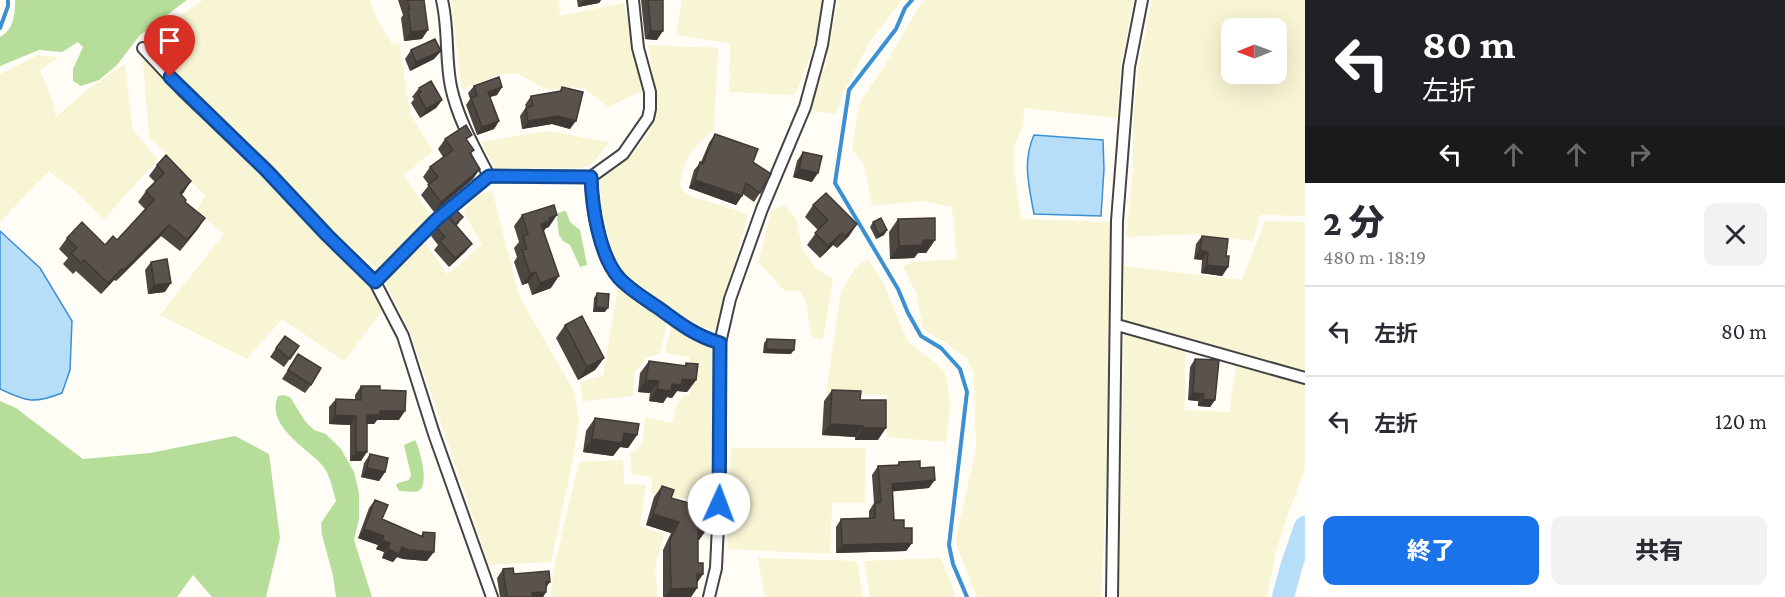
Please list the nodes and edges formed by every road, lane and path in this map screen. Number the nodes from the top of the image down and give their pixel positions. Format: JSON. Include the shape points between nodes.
{"nodes":[{"id":1,"x":442,"y":0,"type":"edge"},
{"id":2,"x":633,"y":0,"type":"edge"},
{"id":3,"x":829,"y":0,"type":"edge"},
{"id":4,"x":1142,"y":0,"type":"edge"},
{"id":5,"x":143,"y":48,"type":"dead end"},
{"id":6,"x":489,"y":176,"type":"junction"},
{"id":7,"x":591,"y":177,"type":"junction"},
{"id":8,"x":375,"y":282,"type":"junction"},
{"id":9,"x":1117,"y":325,"type":"junction"},
{"id":10,"x":720,"y":343,"type":"junction"},
{"id":11,"x":1305,"y":378,"type":"edge"},
{"id":12,"x":492,"y":597,"type":"edge"},
{"id":13,"x":709,"y":597,"type":"edge"},
{"id":14,"x":1112,"y":597,"type":"edge"}],
"edges":[{"from":1,"to":6,"type":"street","via":[[451,86],[462,123]]},
{"from":2,"to":7,"type":"street","via":[[638,48],[650,92],[648,118],[623,154]]},
{"from":3,"to":10,"type":"street","via":[[822,45],[805,107],[758,220],[730,299]]},
{"from":4,"to":9,"type":"street","via":[[1128,79],[1117,221]]},
{"from":5,"to":8,"type":"street"},
{"from":6,"to":7,"type":"street"},
{"from":6,"to":8,"type":"street","via":[[437,219]]},
{"from":7,"to":10,"type":"street","via":[[595,217],[608,261],[620,279],[700,337]]},
{"from":8,"to":12,"type":"street","via":[[403,336]]},
{"from":9,"to":11,"type":"street"},
{"from":9,"to":14,"type":"street"},
{"from":10,"to":13,"type":"street","via":[[720,482],[716,568]]}]}
